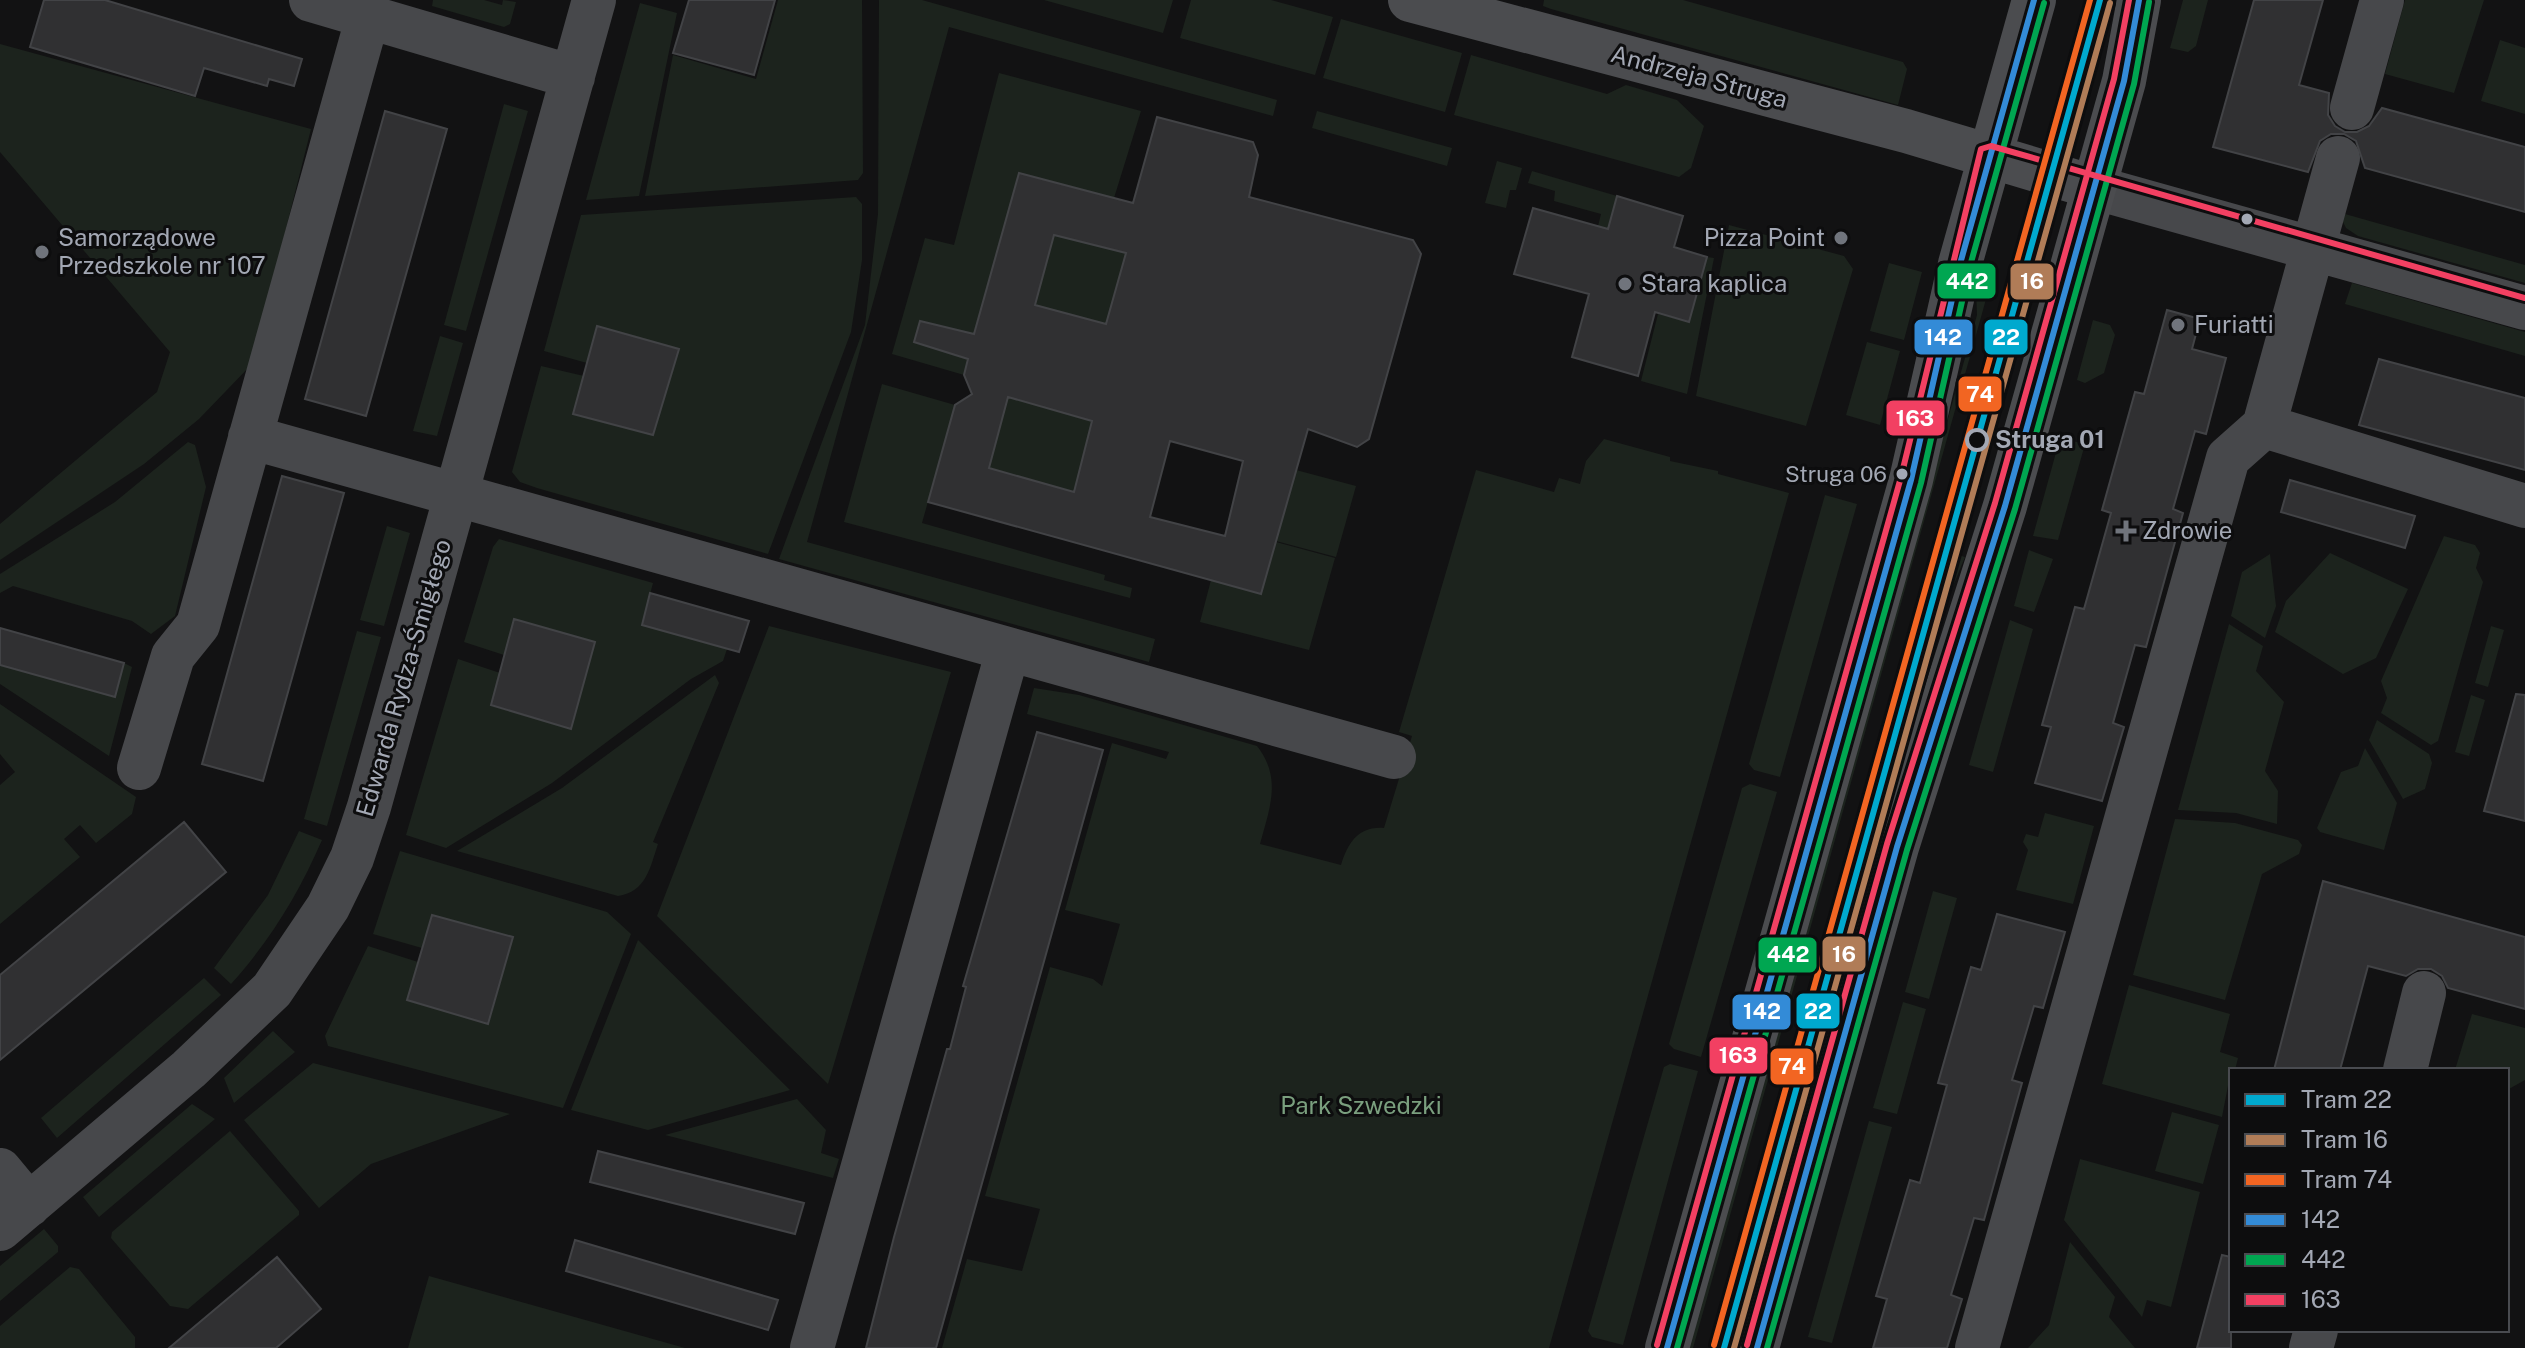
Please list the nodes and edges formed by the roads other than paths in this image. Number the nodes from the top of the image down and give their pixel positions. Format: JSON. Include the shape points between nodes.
{"nodes":[{"id":1,"x":311,"y":0,"type":"edge"},
{"id":2,"x":594,"y":0,"type":"edge"},
{"id":3,"x":1410,"y":0,"type":"edge"},
{"id":4,"x":2034,"y":0,"type":"edge"},
{"id":5,"x":2139,"y":0,"type":"edge"},
{"id":6,"x":2382,"y":0,"type":"edge"},
{"id":7,"x":368,"y":16,"type":"junction"},
{"id":8,"x":573,"y":77,"type":"junction"},
{"id":9,"x":2352,"y":108,"type":"dead end"},
{"id":10,"x":1988,"y":156,"type":"junction"},
{"id":11,"x":2338,"y":158,"type":"dead end"},
{"id":12,"x":2093,"y":187,"type":"junction"},
{"id":13,"x":2314,"y":248,"type":"junction"},
{"id":14,"x":2525,"y":308,"type":"edge"},
{"id":15,"x":2264,"y":426,"type":"junction"},
{"id":16,"x":250,"y":437,"type":"junction"},
{"id":17,"x":457,"y":493,"type":"junction"},
{"id":18,"x":2525,"y":506,"type":"edge"},
{"id":19,"x":1008,"y":650,"type":"junction"},
{"id":20,"x":1394,"y":757,"type":"dead end"},
{"id":21,"x":139,"y":768,"type":"dead end"},
{"id":22,"x":2424,"y":993,"type":"dead end"},
{"id":23,"x":2405,"y":1068,"type":"edge"},
{"id":24,"x":0,"y":1170,"type":"edge"},
{"id":25,"x":14,"y":1217,"type":"edge"},
{"id":26,"x":812,"y":1348,"type":"edge"},
{"id":27,"x":1667,"y":1348,"type":"edge"},
{"id":28,"x":1757,"y":1348,"type":"edge"},
{"id":29,"x":1977,"y":1348,"type":"edge"}],
"edges":[{"from":1,"to":7,"type":"street"},
{"from":2,"to":8,"type":"street","name":"Edwarda Rydza-Śmigłego"},
{"from":3,"to":10,"type":"street","name":"Andrzeja Struga"},
{"from":4,"to":10,"type":"street"},
{"from":5,"to":12,"type":"street","via":[[2124,81]]},
{"from":6,"to":9,"type":"street"},
{"from":7,"to":8,"type":"street"},
{"from":7,"to":16,"type":"street"},
{"from":8,"to":17,"type":"street","name":"Edwarda Rydza-Śmigłego"},
{"from":10,"to":12,"type":"street","name":"Andrzeja Struga"},
{"from":10,"to":27,"type":"street","via":[[1911,480]]},
{"from":11,"to":13,"type":"street"},
{"from":12,"to":13,"type":"street"},
{"from":12,"to":28,"type":"street","via":[[2005,506],[1897,847]]},
{"from":13,"to":14,"type":"street"},
{"from":13,"to":15,"type":"street"},
{"from":15,"to":18,"type":"street"},
{"from":15,"to":29,"type":"street","via":[[2228,458]]},
{"from":16,"to":17,"type":"street"},
{"from":16,"to":21,"type":"street","via":[[198,625],[173,656]]},
{"from":17,"to":19,"type":"street"},
{"from":17,"to":25,"type":"street","name":"Edwarda Rydza-Śmigłego","via":[[369,807],[352,858],[315,930],[241,1023]]},
{"from":19,"to":20,"type":"street"},
{"from":19,"to":26,"type":"street"},
{"from":22,"to":23,"type":"street"},
{"from":24,"to":25,"type":"street"}]}
